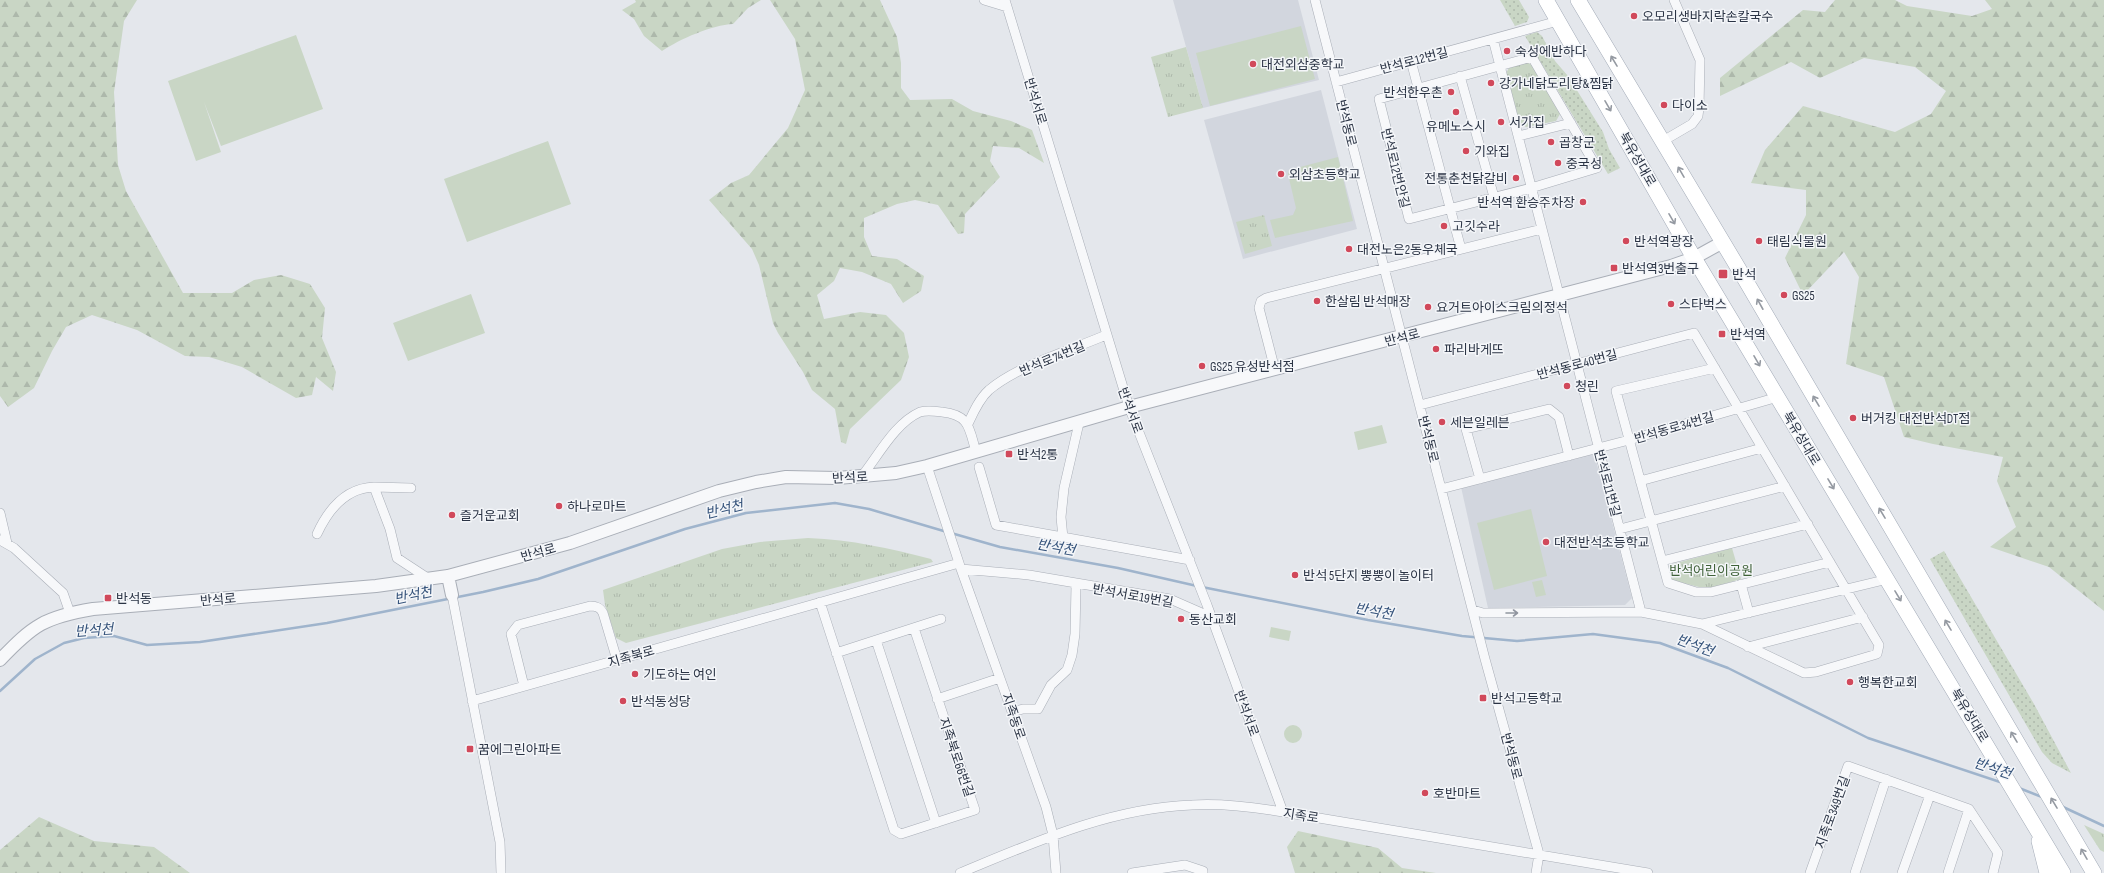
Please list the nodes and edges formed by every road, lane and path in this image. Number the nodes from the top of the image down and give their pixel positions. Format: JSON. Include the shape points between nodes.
{"nodes":[{"id":1,"x":984,"y":0,"type":"edge"},
{"id":2,"x":1315,"y":0,"type":"edge"},
{"id":3,"x":1546,"y":0,"type":"edge"},
{"id":4,"x":1578,"y":0,"type":"edge"},
{"id":5,"x":1674,"y":0,"type":"edge"},
{"id":6,"x":1006,"y":4,"type":"edge"},
{"id":7,"x":1558,"y":21,"type":"junction"},
{"id":8,"x":1493,"y":39,"type":"junction"},
{"id":9,"x":1412,"y":61,"type":"junction"},
{"id":10,"x":1500,"y":65,"type":"junction"},
{"id":11,"x":1460,"y":76,"type":"junction"},
{"id":12,"x":1336,"y":82,"type":"junction"},
{"id":13,"x":1418,"y":88,"type":"junction"},
{"id":14,"x":1570,"y":123,"type":"junction"},
{"id":15,"x":1518,"y":136,"type":"junction"},
{"id":16,"x":1663,"y":141,"type":"junction"},
{"id":17,"x":1531,"y":188,"type":"junction"},
{"id":18,"x":1494,"y":197,"type":"junction"},
{"id":19,"x":1450,"y":208,"type":"junction"},
{"id":20,"x":1542,"y":229,"type":"junction"},
{"id":21,"x":1723,"y":242,"type":"junction"},
{"id":22,"x":1461,"y":249,"type":"junction"},
{"id":23,"x":1694,"y":258,"type":"junction"},
{"id":24,"x":1384,"y":268,"type":"junction"},
{"id":25,"x":1559,"y":294,"type":"junction"},
{"id":26,"x":1106,"y":335,"type":"junction"},
{"id":27,"x":1402,"y":337,"type":"junction"},
{"id":28,"x":1577,"y":364,"type":"junction"},
{"id":29,"x":1714,"y":368,"type":"junction"},
{"id":30,"x":1275,"y":370,"type":"junction"},
{"id":31,"x":1778,"y":397,"type":"junction"},
{"id":32,"x":1420,"y":405,"type":"junction"},
{"id":33,"x":1129,"y":407,"type":"junction"},
{"id":34,"x":1740,"y":409,"type":"junction"},
{"id":35,"x":1079,"y":422,"type":"junction"},
{"id":36,"x":968,"y":424,"type":"junction"},
{"id":37,"x":1629,"y":440,"type":"junction"},
{"id":38,"x":1598,"y":447,"type":"junction"},
{"id":39,"x":1762,"y":448,"type":"junction"},
{"id":40,"x":976,"y":452,"type":"junction"},
{"id":41,"x":1569,"y":456,"type":"junction"},
{"id":42,"x":927,"y":466,"type":"junction"},
{"id":43,"x":979,"y":468,"type":"dead end"},
{"id":44,"x":862,"y":476,"type":"junction"},
{"id":45,"x":1480,"y":479,"type":"junction"},
{"id":46,"x":1640,"y":481,"type":"junction"},
{"id":47,"x":1785,"y":486,"type":"junction"},
{"id":48,"x":374,"y":487,"type":"junction"},
{"id":49,"x":411,"y":488,"type":"dead end"},
{"id":50,"x":1441,"y":489,"type":"junction"},
{"id":51,"x":0,"y":513,"type":"edge"},
{"id":52,"x":1651,"y":522,"type":"junction"},
{"id":53,"x":1808,"y":524,"type":"junction"},
{"id":54,"x":1620,"y":529,"type":"junction"},
{"id":55,"x":317,"y":534,"type":"dead end"},
{"id":56,"x":1063,"y":538,"type":"junction"},
{"id":57,"x":3,"y":542,"type":"edge"},
{"id":58,"x":1662,"y":561,"type":"junction"},
{"id":59,"x":1830,"y":562,"type":"junction"},
{"id":60,"x":1191,"y":563,"type":"junction"},
{"id":61,"x":960,"y":566,"type":"junction"},
{"id":62,"x":448,"y":576,"type":"junction"},
{"id":63,"x":429,"y":579,"type":"junction"},
{"id":64,"x":1888,"y":579,"type":"junction"},
{"id":65,"x":1741,"y":584,"type":"junction"},
{"id":66,"x":1076,"y":585,"type":"junction"},
{"id":67,"x":1847,"y":590,"type":"junction"},
{"id":68,"x":452,"y":595,"type":"joint"},
{"id":69,"x":820,"y":602,"type":"junction"},
{"id":70,"x":1473,"y":610,"type":"junction"},
{"id":71,"x":1641,"y":612,"type":"junction"},
{"id":72,"x":70,"y":613,"type":"junction"},
{"id":73,"x":1749,"y":613,"type":"junction"},
{"id":74,"x":1211,"y":617,"type":"junction"},
{"id":75,"x":1863,"y":617,"type":"junction"},
{"id":76,"x":941,"y":619,"type":"dead end"},
{"id":77,"x":1702,"y":624,"type":"junction"},
{"id":78,"x":914,"y":628,"type":"junction"},
{"id":79,"x":876,"y":640,"type":"junction"},
{"id":80,"x":1748,"y":646,"type":"junction"},
{"id":81,"x":836,"y":653,"type":"junction"},
{"id":82,"x":0,"y":660,"type":"edge"},
{"id":83,"x":617,"y":660,"type":"junction"},
{"id":84,"x":1000,"y":678,"type":"junction"},
{"id":85,"x":524,"y":686,"type":"junction"},
{"id":86,"x":937,"y":698,"type":"junction"},
{"id":87,"x":472,"y":701,"type":"junction"},
{"id":88,"x":1012,"y":712,"type":"junction"},
{"id":89,"x":1886,"y":779,"type":"junction"},
{"id":90,"x":1930,"y":795,"type":"junction"},
{"id":91,"x":1969,"y":809,"type":"junction"},
{"id":92,"x":1283,"y":812,"type":"junction"},
{"id":93,"x":2032,"y":821,"type":"junction"},
{"id":94,"x":936,"y":823,"type":"junction"},
{"id":95,"x":1053,"y":835,"type":"junction"},
{"id":96,"x":1539,"y":854,"type":"junction"},
{"id":97,"x":501,"y":873,"type":"edge"},
{"id":98,"x":960,"y":873,"type":"edge"},
{"id":99,"x":1056,"y":873,"type":"edge"},
{"id":100,"x":1132,"y":873,"type":"edge"},
{"id":101,"x":1204,"y":873,"type":"edge"},
{"id":102,"x":1536,"y":873,"type":"edge"},
{"id":103,"x":1648,"y":873,"type":"edge"},
{"id":104,"x":1810,"y":873,"type":"edge"},
{"id":105,"x":1855,"y":873,"type":"edge"},
{"id":106,"x":1902,"y":873,"type":"edge"},
{"id":107,"x":1948,"y":873,"type":"edge"},
{"id":108,"x":1993,"y":873,"type":"edge"},
{"id":109,"x":2047,"y":873,"type":"edge"},
{"id":110,"x":2063,"y":873,"type":"edge"},
{"id":111,"x":2094,"y":873,"type":"edge"}],
"edges":[{"from":1,"to":6,"type":"street"},
{"from":2,"to":12,"type":"street","name":"반석동로"},
{"from":3,"to":7,"type":"main road","name":"북유성대로"},
{"from":16,"to":4,"type":"main road","name":"북유성대로","one_way":true},
{"from":5,"to":16,"type":"street","via":[[1700,60],[1699,108],[1698,116],[1692,124]]},
{"from":6,"to":26,"type":"street","name":"반석서로"},
{"from":7,"to":8,"type":"street","name":"반석로12번길"},
{"from":7,"to":23,"type":"main road","name":"북유성대로","one_way":true},
{"from":8,"to":9,"type":"street","name":"반석로12번길"},
{"from":8,"to":10,"type":"street"},
{"from":9,"to":12,"type":"street","name":"반석로12번길"},
{"from":9,"to":13,"type":"street"},
{"from":10,"to":11,"type":"street"},
{"from":10,"to":14,"type":"street","via":[[1532,57]]},
{"from":10,"to":15,"type":"street"},
{"from":11,"to":13,"type":"street"},
{"from":11,"to":18,"type":"street"},
{"from":12,"to":24,"type":"street","name":"반석동로"},
{"from":13,"to":19,"type":"street"},
{"from":13,"to":19,"type":"street","name":"반석로12번안길","via":[[1379,99],[1409,218]]},
{"from":14,"to":15,"type":"street"},
{"from":14,"to":17,"type":"street","via":[[1597,168]]},
{"from":15,"to":17,"type":"street"},
{"from":21,"to":16,"type":"main road","name":"북유성대로","one_way":true},
{"from":17,"to":18,"type":"street","name":"반석로12번안길"},
{"from":17,"to":20,"type":"street"},
{"from":18,"to":19,"type":"street","name":"반석로12번안길"},
{"from":19,"to":22,"type":"street"},
{"from":20,"to":22,"type":"street"},
{"from":20,"to":25,"type":"street"},
{"from":21,"to":23,"type":"street","name":"반석로"},
{"from":111,"to":21,"type":"main road","name":"북유성대로","one_way":true},
{"from":22,"to":24,"type":"street"},
{"from":23,"to":25,"type":"street","name":"반석로"},
{"from":23,"to":31,"type":"main road","name":"북유성대로","one_way":true},
{"from":24,"to":27,"type":"street","name":"반석동로"},
{"from":24,"to":30,"type":"street","via":[[1261,301],[1259,308]]},
{"from":25,"to":27,"type":"street","name":"반석로"},
{"from":25,"to":28,"type":"street","name":"반석로11번길"},
{"from":26,"to":33,"type":"street","name":"반석서로"},
{"from":26,"to":36,"type":"street","name":"반석로74번길","via":[[1020,370],[988,391],[974,409]]},
{"from":27,"to":30,"type":"street","name":"반석로"},
{"from":27,"to":32,"type":"street","name":"반석동로"},
{"from":28,"to":29,"type":"street","name":"반석동로40번길","via":[[1694,333]]},
{"from":28,"to":32,"type":"street","name":"반석동로40번길"},
{"from":28,"to":38,"type":"street","name":"반석로11번길"},
{"from":29,"to":34,"type":"street","name":"반석동로40번길"},
{"from":29,"to":37,"type":"street","via":[[1616,391]]},
{"from":30,"to":33,"type":"street","name":"반석로"},
{"from":31,"to":34,"type":"street","name":"반석동로34번길"},
{"from":31,"to":64,"type":"main road","name":"북유성대로","one_way":true},
{"from":32,"to":50,"type":"street","name":"반석동로"},
{"from":33,"to":35,"type":"street","name":"반석로"},
{"from":33,"to":60,"type":"street","name":"반석서로"},
{"from":34,"to":37,"type":"street","name":"반석동로34번길"},
{"from":34,"to":39,"type":"street","name":"반석동로40번길"},
{"from":35,"to":40,"type":"street","name":"반석로"},
{"from":35,"to":56,"type":"street","via":[[1064,488],[1061,517]]},
{"from":36,"to":40,"type":"street"},
{"from":36,"to":44,"type":"street","via":[[958,414],[930,410],[920,412],[905,422],[892,436]]},
{"from":37,"to":38,"type":"street","name":"반석동로34번길"},
{"from":37,"to":46,"type":"street"},
{"from":38,"to":41,"type":"street","name":"반석동로34번길"},
{"from":38,"to":54,"type":"street","name":"반석로11번길"},
{"from":39,"to":46,"type":"street"},
{"from":39,"to":47,"type":"street","name":"반석동로40번길"},
{"from":40,"to":42,"type":"street","name":"반석로"},
{"from":41,"to":45,"type":"street","name":"반석동로34번길"},
{"from":41,"to":45,"type":"street","via":[[1559,417],[1549,409],[1466,429]]},
{"from":42,"to":44,"type":"street","name":"반석로","via":[[896,473]]},
{"from":42,"to":61,"type":"street","name":"지족동로"},
{"from":43,"to":56,"type":"street","via":[[996,526]]},
{"from":44,"to":62,"type":"street","name":"반석로","via":[[786,477],[756,482],[698,498],[570,543]]},
{"from":45,"to":50,"type":"street","name":"반석동로34번길"},
{"from":46,"to":52,"type":"street"},
{"from":47,"to":52,"type":"street"},
{"from":47,"to":53,"type":"street","name":"반석동로40번길"},
{"from":48,"to":49,"type":"street"},
{"from":48,"to":55,"type":"street","via":[[366,487],[344,497],[326,515]]},
{"from":48,"to":63,"type":"street","via":[[390,529],[396,558]]},
{"from":50,"to":70,"type":"street","name":"반석동로"},
{"from":51,"to":57,"type":"street"},
{"from":52,"to":54,"type":"street"},
{"from":52,"to":58,"type":"street"},
{"from":53,"to":58,"type":"street"},
{"from":53,"to":59,"type":"street","name":"반석동로40번길"},
{"from":54,"to":71,"type":"street","name":"반석로11번길"},
{"from":56,"to":60,"type":"street"},
{"from":57,"to":72,"type":"street","via":[[63,593]]},
{"from":58,"to":65,"type":"street","via":[[1668,583],[1696,592],[1711,592]]},
{"from":59,"to":65,"type":"street"},
{"from":59,"to":67,"type":"street","name":"반석동로40번길"},
{"from":60,"to":74,"type":"street","name":"반석서로"},
{"from":61,"to":66,"type":"street","name":"반석서로19번길","via":[[1029,575]]},
{"from":61,"to":69,"type":"street","name":"지족북로"},
{"from":61,"to":84,"type":"street","name":"지족동로"},
{"from":62,"to":63,"type":"street","name":"반석로"},
{"from":62,"to":68,"type":"street"},
{"from":63,"to":72,"type":"street","name":"반석로"},
{"from":64,"to":67,"type":"street"},
{"from":64,"to":93,"type":"main road","name":"북유성대로","one_way":true},
{"from":65,"to":73,"type":"street"},
{"from":66,"to":74,"type":"street","name":"반석서로19번길","via":[[1170,600]]},
{"from":66,"to":88,"type":"street","name":"반석서로19번길","via":[[1075,634],[1067,670],[1051,684],[1038,709]]},
{"from":67,"to":73,"type":"street"},
{"from":67,"to":75,"type":"street"},
{"from":68,"to":87,"type":"street"},
{"from":69,"to":81,"type":"street","name":"지족북로66번길"},
{"from":69,"to":83,"type":"street","name":"지족북로"},
{"from":70,"to":71,"type":"street","one_way":true,"via":[[1483,613]]},
{"from":70,"to":96,"type":"street","name":"반석동로"},
{"from":71,"to":77,"type":"street"},
{"from":72,"to":82,"type":"street","name":"반석로","via":[[47,620],[24,635]]},
{"from":73,"to":77,"type":"street"},
{"from":74,"to":92,"type":"street","name":"반석서로"},
{"from":75,"to":80,"type":"street"},
{"from":75,"to":80,"type":"street","via":[[1879,645],[1877,654],[1816,672],[1804,673]]},
{"from":76,"to":78,"type":"street"},
{"from":77,"to":80,"type":"street"},
{"from":78,"to":79,"type":"street"},
{"from":78,"to":86,"type":"street","name":"지족북로66번길"},
{"from":79,"to":81,"type":"street"},
{"from":79,"to":94,"type":"street"},
{"from":81,"to":94,"type":"street","name":"지족북로66번길","via":[[894,830],[901,834]]},
{"from":83,"to":85,"type":"street","name":"지족북로"},
{"from":83,"to":85,"type":"street","via":[[603,613],[595,606],[518,625],[510,634]]},
{"from":84,"to":86,"type":"street"},
{"from":84,"to":88,"type":"street","name":"지족동로"},
{"from":85,"to":87,"type":"street","name":"지족북로"},
{"from":86,"to":94,"type":"street","name":"지족북로66번길","via":[[975,810]]},
{"from":87,"to":97,"type":"street","via":[[500,842]]},
{"from":88,"to":95,"type":"street","name":"지족동로","via":[[1046,807]]},
{"from":89,"to":90,"type":"street","name":"지족로349번길"},
{"from":89,"to":104,"type":"street","name":"지족로349번길","via":[[1848,766]]},
{"from":89,"to":105,"type":"street"},
{"from":90,"to":91,"type":"street","name":"지족로349번길"},
{"from":90,"to":106,"type":"street"},
{"from":91,"to":107,"type":"street"},
{"from":91,"to":108,"type":"street","via":[[1998,853]]},
{"from":92,"to":95,"type":"street","name":"지족로","via":[[1234,805],[1192,805],[1108,818]]},
{"from":92,"to":96,"type":"street","name":"지족로"},
{"from":93,"to":109,"type":"main road"},
{"from":93,"to":110,"type":"main road","name":"북유성대로"},
{"from":95,"to":98,"type":"street","name":"지족로"},
{"from":95,"to":99,"type":"street","name":"지족동로"},
{"from":96,"to":102,"type":"street"},
{"from":96,"to":103,"type":"street","name":"지족로"},
{"from":100,"to":101,"type":"street","via":[[1185,865]]}]}
